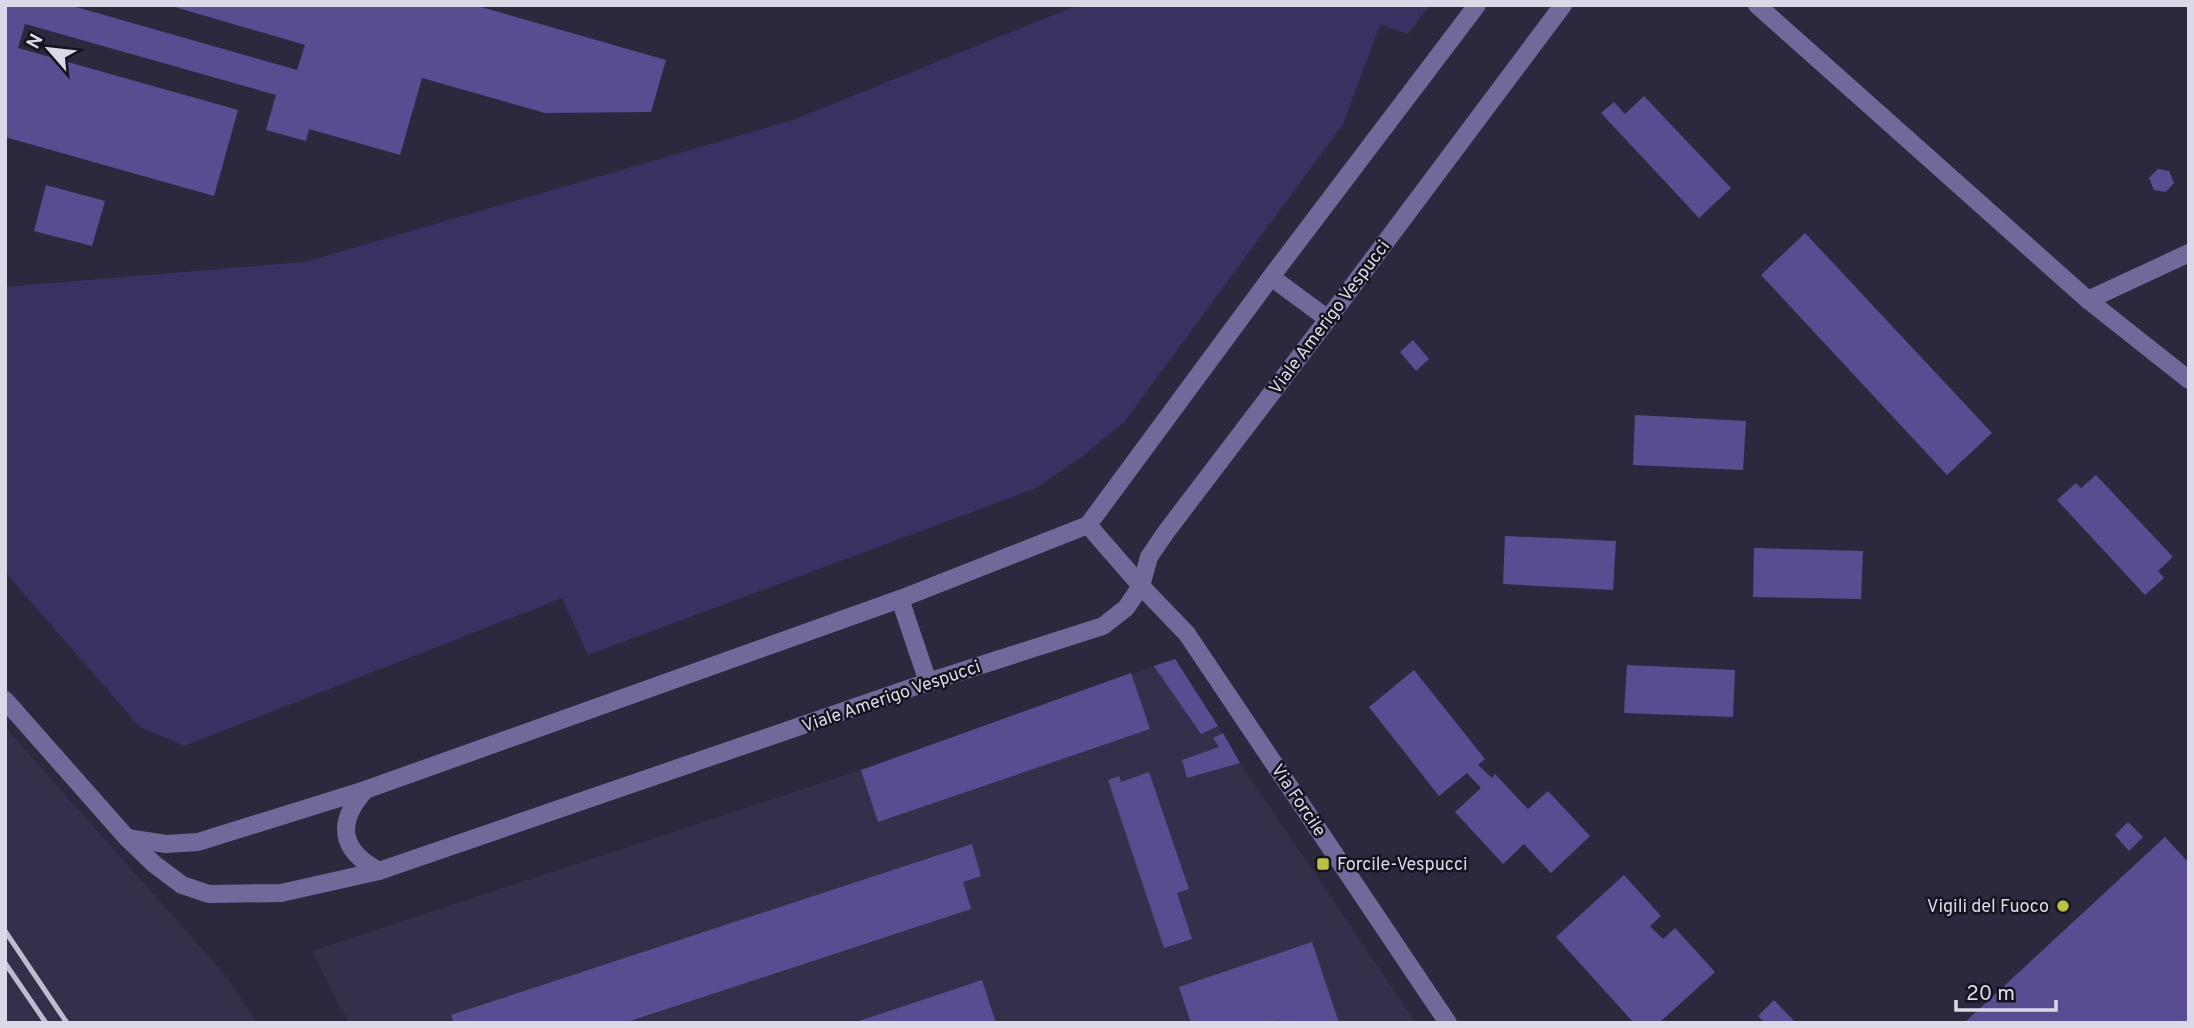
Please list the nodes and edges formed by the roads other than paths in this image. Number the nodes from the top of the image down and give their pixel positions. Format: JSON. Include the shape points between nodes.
{"nodes":[{"id":1,"x":1477,"y":5,"type":"edge"},
{"id":2,"x":1563,"y":5,"type":"edge"},
{"id":3,"x":1757,"y":5,"type":"edge"},
{"id":4,"x":2189,"y":253,"type":"edge"},
{"id":5,"x":1270,"y":277,"type":"junction"},
{"id":6,"x":2088,"y":300,"type":"junction"},
{"id":7,"x":1328,"y":319,"type":"junction"},
{"id":8,"x":2189,"y":380,"type":"edge"},
{"id":9,"x":1088,"y":525,"type":"junction"},
{"id":10,"x":1141,"y":586,"type":"junction"},
{"id":11,"x":900,"y":599,"type":"junction"},
{"id":12,"x":928,"y":682,"type":"junction"},
{"id":13,"x":5,"y":700,"type":"edge"},
{"id":14,"x":365,"y":790,"type":"junction"},
{"id":15,"x":127,"y":838,"type":"junction"},
{"id":16,"x":379,"y":871,"type":"junction"},
{"id":17,"x":1448,"y":1023,"type":"edge"}],
"edges":[{"from":1,"to":5,"type":"street"},
{"from":2,"to":7,"type":"street","name":"Viale Amerigo Vespucci"},
{"from":3,"to":6,"type":"street"},
{"from":4,"to":6,"type":"street"},
{"from":5,"to":7,"type":"street"},
{"from":5,"to":9,"type":"street"},
{"from":6,"to":8,"type":"street"},
{"from":7,"to":10,"type":"street","name":"Viale Amerigo Vespucci","via":[[1166,532],[1149,557]]},
{"from":9,"to":10,"type":"street","name":"Via Forcile"},
{"from":9,"to":11,"type":"street"},
{"from":10,"to":12,"type":"street","name":"Viale Amerigo Vespucci","via":[[1126,608],[1103,626]]},
{"from":10,"to":17,"type":"street","name":"Via Forcile","via":[[1187,634]]},
{"from":11,"to":12,"type":"street"},
{"from":11,"to":14,"type":"street"},
{"from":12,"to":16,"type":"street","name":"Viale Amerigo Vespucci"},
{"from":13,"to":15,"type":"street","name":"Viale Amerigo Vespucci"},
{"from":14,"to":15,"type":"street","via":[[198,842],[166,844]]},
{"from":14,"to":16,"type":"street","via":[[351,806],[345,825],[349,845],[361,862]]},
{"from":15,"to":16,"type":"street","name":"Viale Amerigo Vespucci","via":[[182,886],[209,894],[281,893]]}]}
